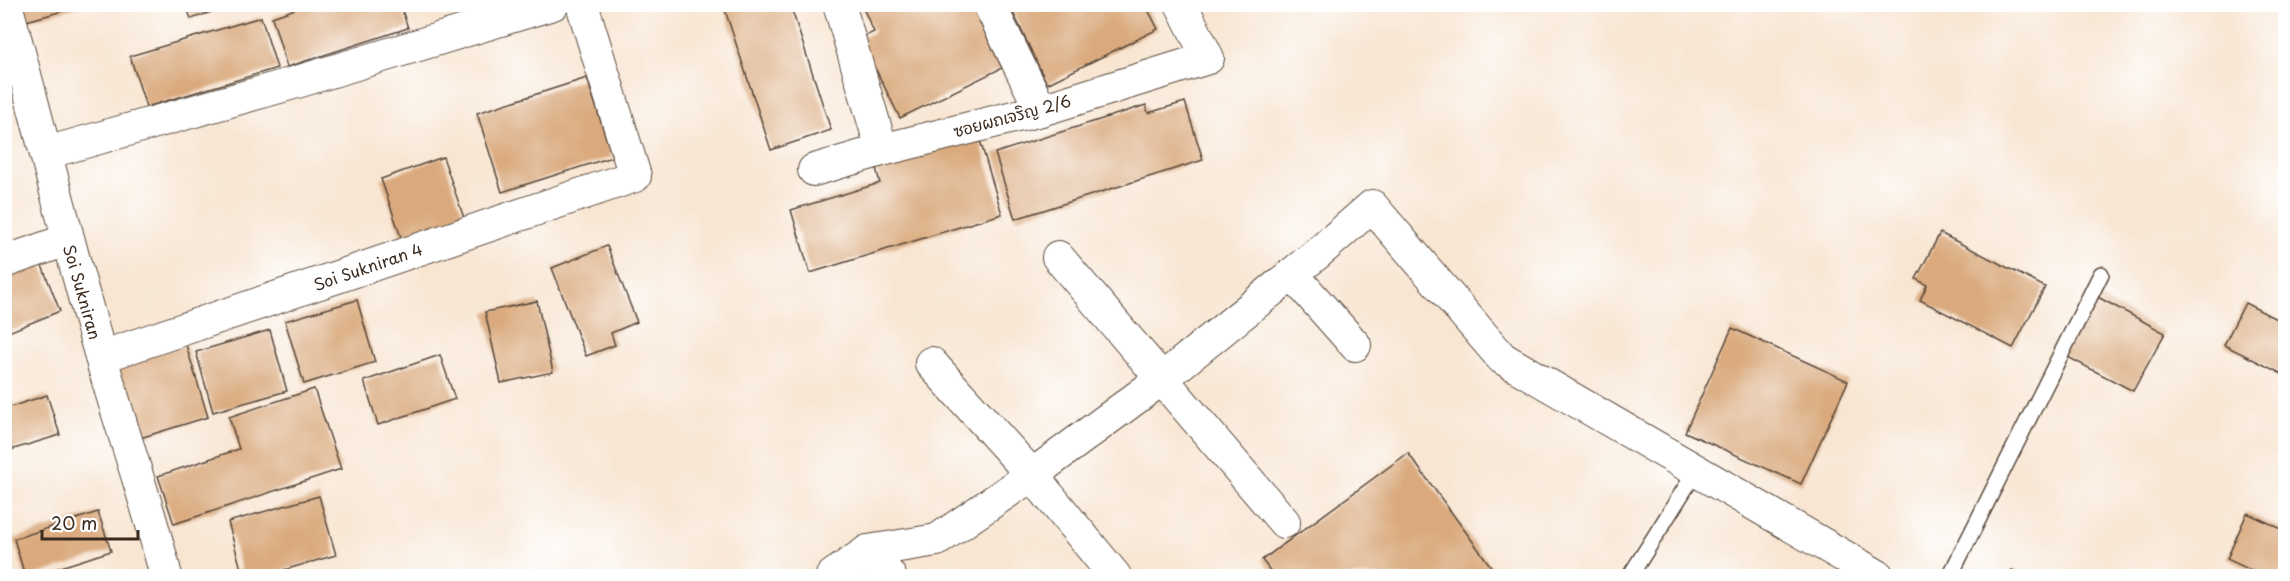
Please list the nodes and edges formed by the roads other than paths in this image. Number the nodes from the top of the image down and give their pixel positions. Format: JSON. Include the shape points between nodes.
{"nodes":[{"id":1,"x":6,"y":4,"type":"edge"},
{"id":2,"x":553,"y":4,"type":"edge"},
{"id":3,"x":582,"y":4,"type":"edge"},
{"id":4,"x":839,"y":4,"type":"edge"},
{"id":5,"x":989,"y":4,"type":"edge"},
{"id":6,"x":1181,"y":4,"type":"edge"},
{"id":7,"x":1041,"y":110,"type":"junction"},
{"id":8,"x":882,"y":150,"type":"junction"},
{"id":9,"x":46,"y":153,"type":"junction"},
{"id":10,"x":814,"y":170,"type":"dead end"},
{"id":11,"x":67,"y":240,"type":"junction"},
{"id":12,"x":1058,"y":257,"type":"dead end"},
{"id":13,"x":4,"y":262,"type":"edge"},
{"id":14,"x":1292,"y":274,"type":"junction"},
{"id":15,"x":2101,"y":274,"type":"dead end"},
{"id":16,"x":1355,"y":345,"type":"dead end"},
{"id":17,"x":101,"y":357,"type":"junction"},
{"id":18,"x":931,"y":363,"type":"dead end"},
{"id":19,"x":1163,"y":378,"type":"junction"},
{"id":20,"x":1696,"y":471,"type":"junction"},
{"id":21,"x":1032,"y":475,"type":"junction"},
{"id":22,"x":1284,"y":522,"type":"dead end"},
{"id":23,"x":868,"y":551,"type":"junction"},
{"id":24,"x":166,"y":576,"type":"edge"},
{"id":25,"x":832,"y":576,"type":"edge"},
{"id":26,"x":890,"y":576,"type":"edge"},
{"id":27,"x":1115,"y":576,"type":"edge"},
{"id":28,"x":1630,"y":576,"type":"edge"},
{"id":29,"x":1878,"y":576,"type":"edge"},
{"id":30,"x":1950,"y":576,"type":"edge"}],
"edges":[{"from":1,"to":9,"type":"street","name":"Soi Sukniran"},
{"from":2,"to":9,"type":"street"},
{"from":3,"to":17,"type":"street","name":"Soi Sukniran 4","via":[[635,176]]},
{"from":4,"to":8,"type":"street"},
{"from":5,"to":7,"type":"street"},
{"from":6,"to":7,"type":"street","name":"ซอยผถเจริญ 2/6","via":[[1208,58]]},
{"from":7,"to":8,"type":"street","name":"ซอยผถเจริญ 2/6"},
{"from":8,"to":10,"type":"street","name":"ซอยผถเจริญ 2/6"},
{"from":9,"to":11,"type":"street","name":"Soi Sukniran"},
{"from":11,"to":13,"type":"street"},
{"from":11,"to":17,"type":"street","name":"Soi Sukniran"},
{"from":12,"to":19,"type":"street"},
{"from":14,"to":16,"type":"street"},
{"from":14,"to":19,"type":"street"},
{"from":14,"to":20,"type":"street","via":[[1372,206],[1502,358]]},
{"from":15,"to":30,"type":"lane"},
{"from":17,"to":24,"type":"street","name":"Soi Sukniran"},
{"from":18,"to":21,"type":"street"},
{"from":19,"to":21,"type":"street"},
{"from":19,"to":22,"type":"street"},
{"from":20,"to":28,"type":"lane"},
{"from":20,"to":29,"type":"street"},
{"from":21,"to":23,"type":"street","via":[[937,540]]},
{"from":21,"to":27,"type":"street"},
{"from":23,"to":25,"type":"street"},
{"from":23,"to":26,"type":"street"}]}
